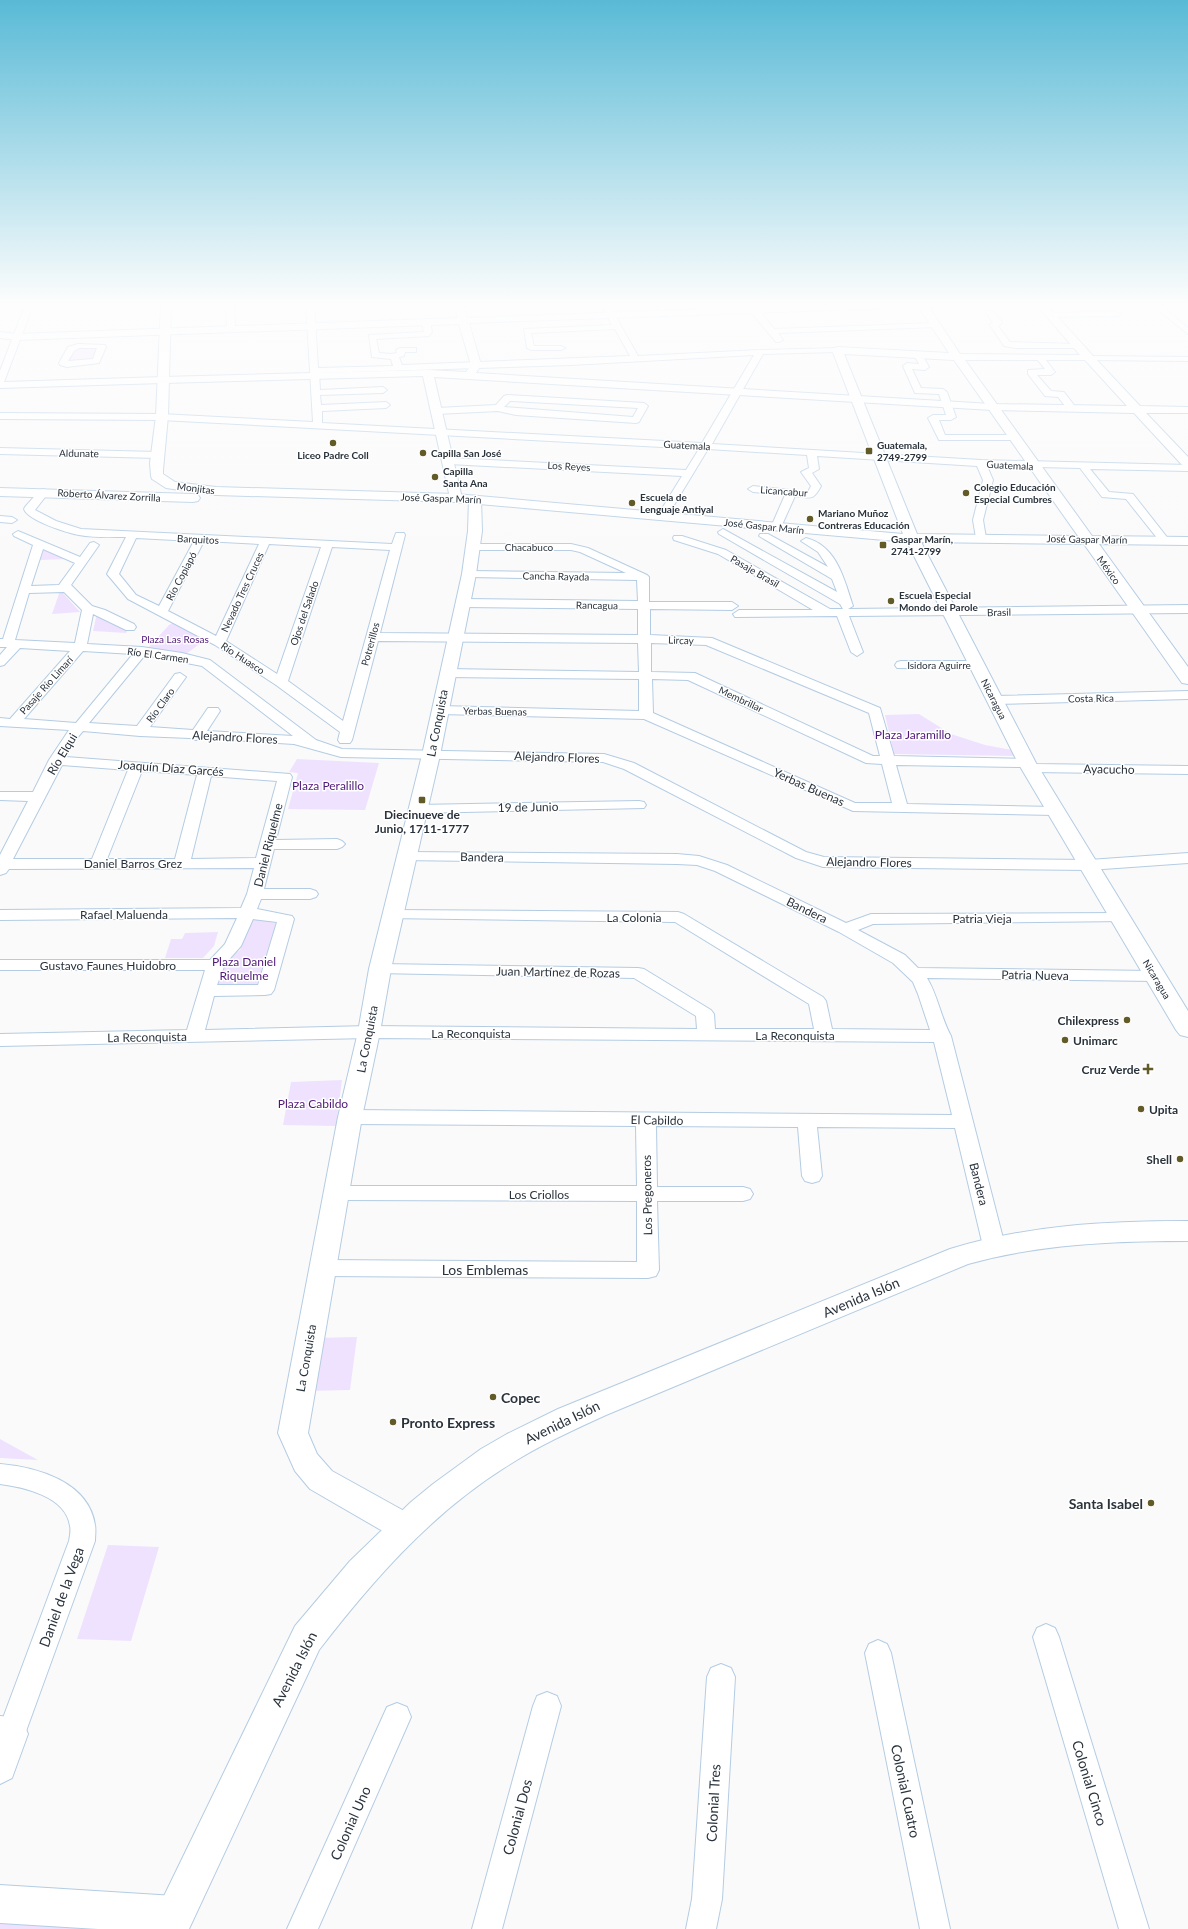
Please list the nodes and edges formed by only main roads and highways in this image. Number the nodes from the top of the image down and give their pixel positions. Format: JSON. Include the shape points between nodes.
{"nodes":[{"id":1,"x":163,"y":393,"type":"edge"},
{"id":2,"x":855,"y":393,"type":"edge"},
{"id":3,"x":982,"y":393,"type":"edge"},
{"id":4,"x":216,"y":490,"type":"junction"},
{"id":5,"x":0,"y":492,"type":"edge"},
{"id":6,"x":269,"y":493,"type":"joint"},
{"id":7,"x":912,"y":538,"type":"junction"},
{"id":8,"x":1087,"y":539,"type":"junction"},
{"id":9,"x":1188,"y":541,"type":"edge"},
{"id":10,"x":1188,"y":679,"type":"edge"},
{"id":11,"x":1185,"y":1019,"type":"edge"},
{"id":12,"x":1188,"y":1231,"type":"edge"},
{"id":13,"x":171,"y":1922,"type":"edge"}],
"edges":[{"from":1,"to":4,"type":"main road","name":"Monjitas","via":[[155,467],[157,476],[171,485]]},
{"from":2,"to":7,"type":"main road","name":"Nicaragua"},
{"from":3,"to":8,"type":"main road","name":"México"},
{"from":4,"to":5,"type":"main road","name":"Roberto Álvarez Zorrilla","via":[[194,498]]},
{"from":4,"to":6,"type":"main road","name":"Monjitas"},
{"from":6,"to":7,"type":"main road","name":"José Gaspar Marín","via":[[475,499]]},
{"from":7,"to":8,"type":"main road","name":"José Gaspar Marín"},
{"from":7,"to":11,"type":"main road","name":"Nicaragua","via":[[1028,765],[1155,976]]},
{"from":8,"to":9,"type":"main road","name":"José Gaspar Marín"},
{"from":8,"to":10,"type":"main road","name":"México"},
{"from":12,"to":13,"type":"main road","name":"Avenida Islón","via":[[1146,1231],[1043,1238],[994,1246],[960,1256],[568,1417],[493,1458],[404,1527],[371,1560],[307,1638]]}]}
